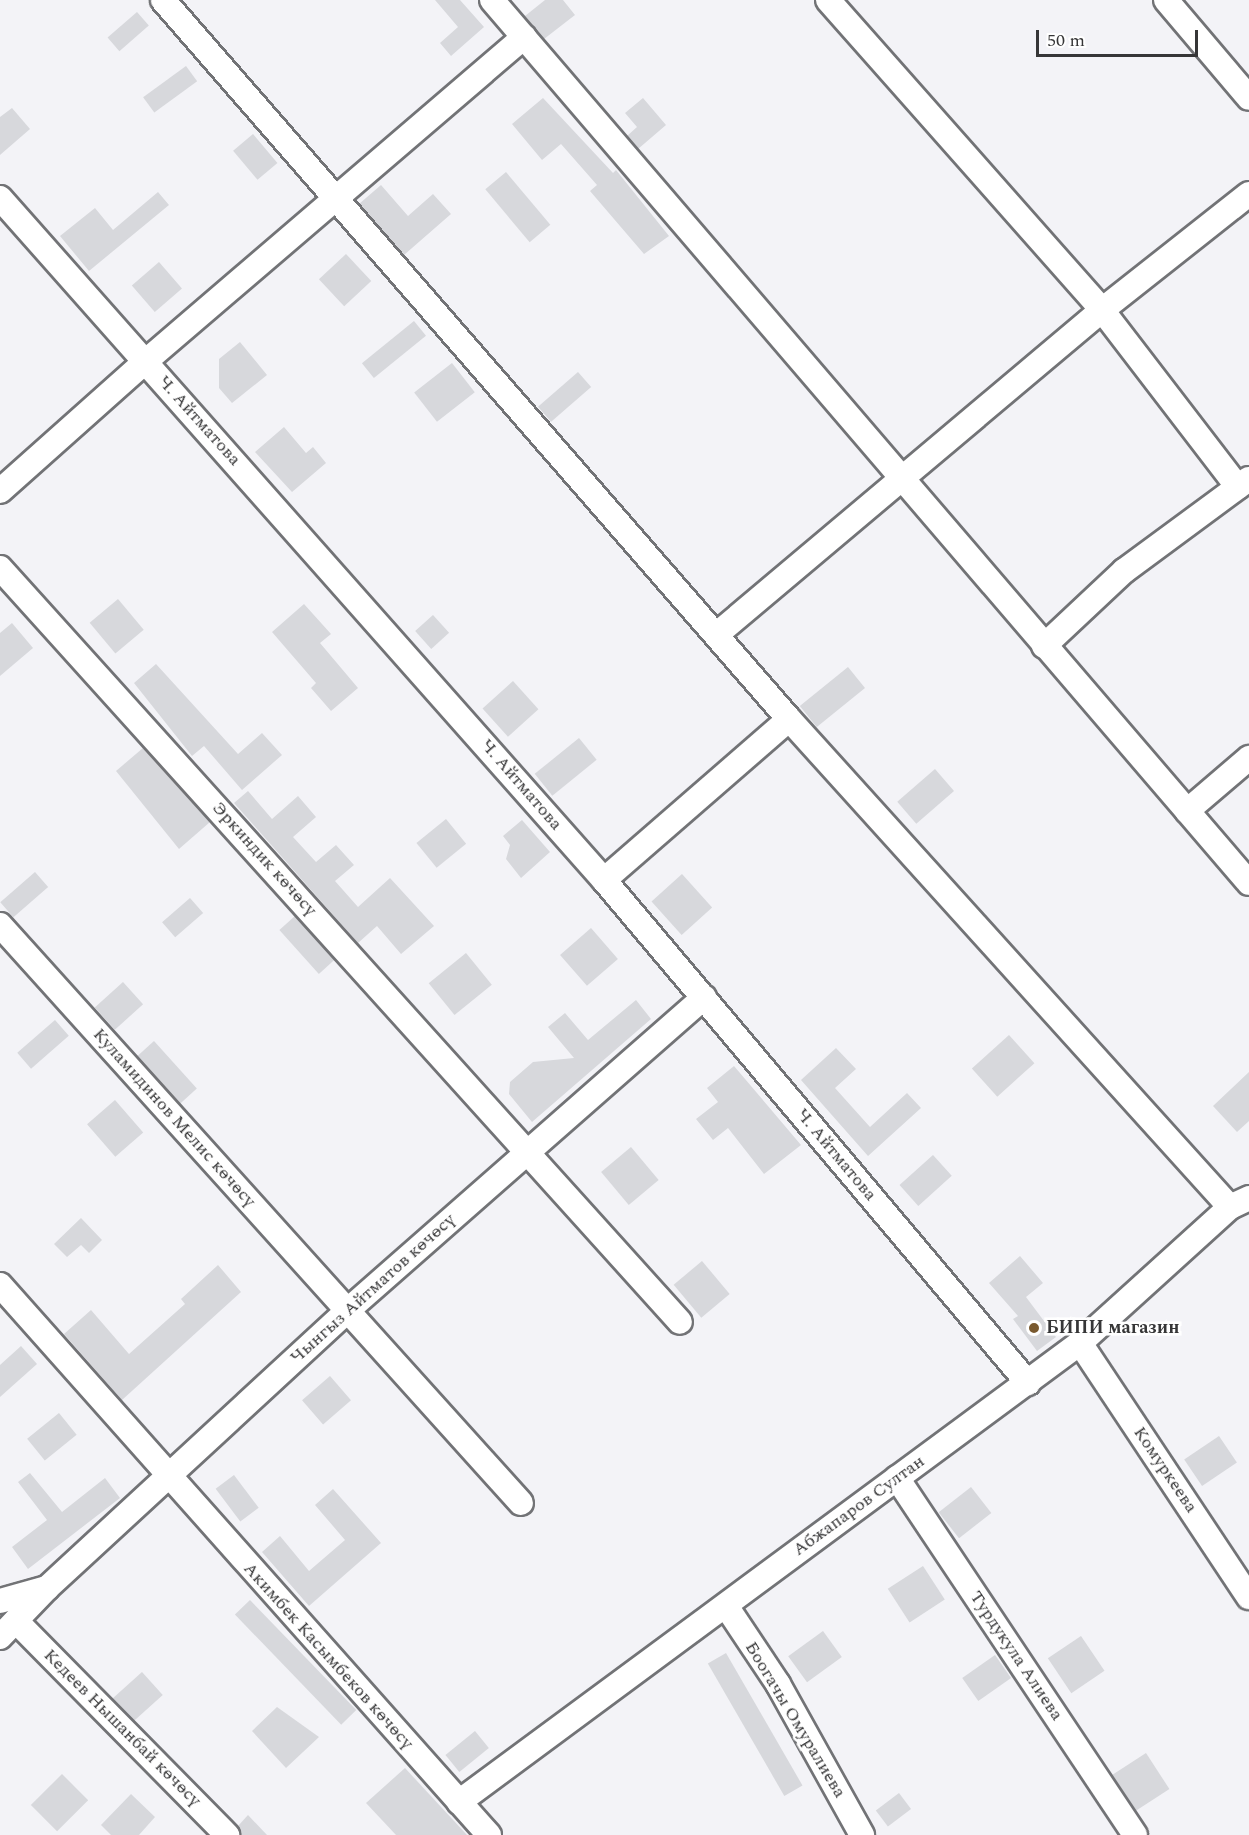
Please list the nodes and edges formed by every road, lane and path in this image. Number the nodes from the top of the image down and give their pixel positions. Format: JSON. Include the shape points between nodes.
{"nodes":[{"id":1,"x":163,"y":0,"type":"edge"},
{"id":2,"x":492,"y":0,"type":"edge"},
{"id":3,"x":828,"y":0,"type":"edge"},
{"id":4,"x":1166,"y":0,"type":"edge"},
{"id":5,"x":524,"y":37,"type":"junction"},
{"id":6,"x":1249,"y":98,"type":"edge"},
{"id":7,"x":1249,"y":194,"type":"edge"},
{"id":8,"x":0,"y":198,"type":"edge"},
{"id":9,"x":336,"y":199,"type":"junction"},
{"id":10,"x":1101,"y":310,"type":"junction"},
{"id":11,"x":146,"y":361,"type":"junction"},
{"id":12,"x":901,"y":480,"type":"junction"},
{"id":13,"x":1244,"y":483,"type":"edge"},
{"id":14,"x":0,"y":491,"type":"edge"},
{"id":15,"x":0,"y":568,"type":"edge"},
{"id":16,"x":716,"y":634,"type":"junction"},
{"id":17,"x":1044,"y":646,"type":"junction"},
{"id":18,"x":789,"y":719,"type":"junction"},
{"id":19,"x":1249,"y":758,"type":"edge"},
{"id":20,"x":1187,"y":811,"type":"junction"},
{"id":21,"x":604,"y":880,"type":"junction"},
{"id":22,"x":1249,"y":883,"type":"edge"},
{"id":23,"x":0,"y":925,"type":"edge"},
{"id":24,"x":704,"y":997,"type":"junction"},
{"id":25,"x":527,"y":1151,"type":"junction"},
{"id":26,"x":1239,"y":1203,"type":"edge"},
{"id":27,"x":0,"y":1285,"type":"edge"},
{"id":28,"x":348,"y":1310,"type":"junction"},
{"id":29,"x":680,"y":1322,"type":"dead end"},
{"id":30,"x":1080,"y":1343,"type":"junction"},
{"id":31,"x":1028,"y":1383,"type":"junction"},
{"id":32,"x":169,"y":1476,"type":"junction"},
{"id":33,"x":897,"y":1478,"type":"junction"},
{"id":34,"x":521,"y":1503,"type":"dead end"},
{"id":35,"x":47,"y":1588,"type":"junction"},
{"id":36,"x":1249,"y":1597,"type":"edge"},
{"id":37,"x":0,"y":1601,"type":"edge"},
{"id":38,"x":726,"y":1605,"type":"junction"},
{"id":39,"x":8,"y":1629,"type":"edge"},
{"id":40,"x":459,"y":1802,"type":"junction"},
{"id":41,"x":227,"y":1835,"type":"edge"},
{"id":42,"x":489,"y":1835,"type":"edge"},
{"id":43,"x":862,"y":1835,"type":"edge"},
{"id":44,"x":1134,"y":1835,"type":"edge"}],
"edges":[{"from":1,"to":9,"type":"street"},
{"from":2,"to":5,"type":"street"},
{"from":3,"to":10,"type":"street"},
{"from":4,"to":6,"type":"street"},
{"from":5,"to":9,"type":"street"},
{"from":5,"to":12,"type":"street"},
{"from":7,"to":10,"type":"street"},
{"from":8,"to":11,"type":"street","name":"Ч. Айтматова"},
{"from":9,"to":11,"type":"street"},
{"from":9,"to":16,"type":"street"},
{"from":10,"to":12,"type":"street"},
{"from":10,"to":13,"type":"street"},
{"from":11,"to":14,"type":"street"},
{"from":11,"to":21,"type":"street","name":"Ч. Айтматова"},
{"from":12,"to":16,"type":"street"},
{"from":12,"to":17,"type":"street"},
{"from":13,"to":17,"type":"street","via":[[1124,571]]},
{"from":15,"to":25,"type":"street","name":"Эркиндик көчөсү"},
{"from":16,"to":18,"type":"street"},
{"from":17,"to":20,"type":"street"},
{"from":18,"to":21,"type":"street"},
{"from":18,"to":26,"type":"street"},
{"from":19,"to":20,"type":"street"},
{"from":20,"to":22,"type":"street"},
{"from":21,"to":24,"type":"street","name":"Ч. Айтматова"},
{"from":23,"to":28,"type":"street","name":"Куламидинов Мелис көчөсү"},
{"from":24,"to":25,"type":"street","name":"Чынгыз Айтматов көчөсү"},
{"from":24,"to":31,"type":"street","name":"Ч. Айтматова"},
{"from":25,"to":28,"type":"street","name":"Чынгыз Айтматов көчөсү"},
{"from":25,"to":29,"type":"street","name":"Эркиндик көчөсү"},
{"from":26,"to":30,"type":"street","name":"Абжапаров Султан"},
{"from":27,"to":32,"type":"street","name":"Акимбек Касымбеков көчөсү"},
{"from":28,"to":32,"type":"street","name":"Чынгыз Айтматов көчөсү"},
{"from":28,"to":34,"type":"street","name":"Куламидинов Мелис көчөсү"},
{"from":30,"to":31,"type":"street","name":"Абжапаров Султан"},
{"from":30,"to":36,"type":"street","name":"Комуркеева"},
{"from":31,"to":33,"type":"street","name":"Абжапаров Султан"},
{"from":32,"to":35,"type":"street","name":"Чынгыз Айтматов көчөсү"},
{"from":32,"to":40,"type":"street","name":"Акимбек Касымбеков көчөсү"},
{"from":33,"to":38,"type":"street","name":"Абжапаров Султан"},
{"from":33,"to":44,"type":"street","name":"Турдукула Алиева"},
{"from":35,"to":37,"type":"street","name":"Чынгыз Айтматов көчөсү"},
{"from":35,"to":39,"type":"street","name":"Чынгыз Айтматов көчөсү"},
{"from":38,"to":40,"type":"street","name":"Абжапаров Султан"},
{"from":38,"to":43,"type":"street","name":"Боогачы Омуралиева","via":[[778,1684]]},
{"from":39,"to":41,"type":"street","name":"Кедеев Нышанбай көчөсү"},
{"from":40,"to":42,"type":"street","name":"Акимбек Касымбеков көчөсү"}]}
